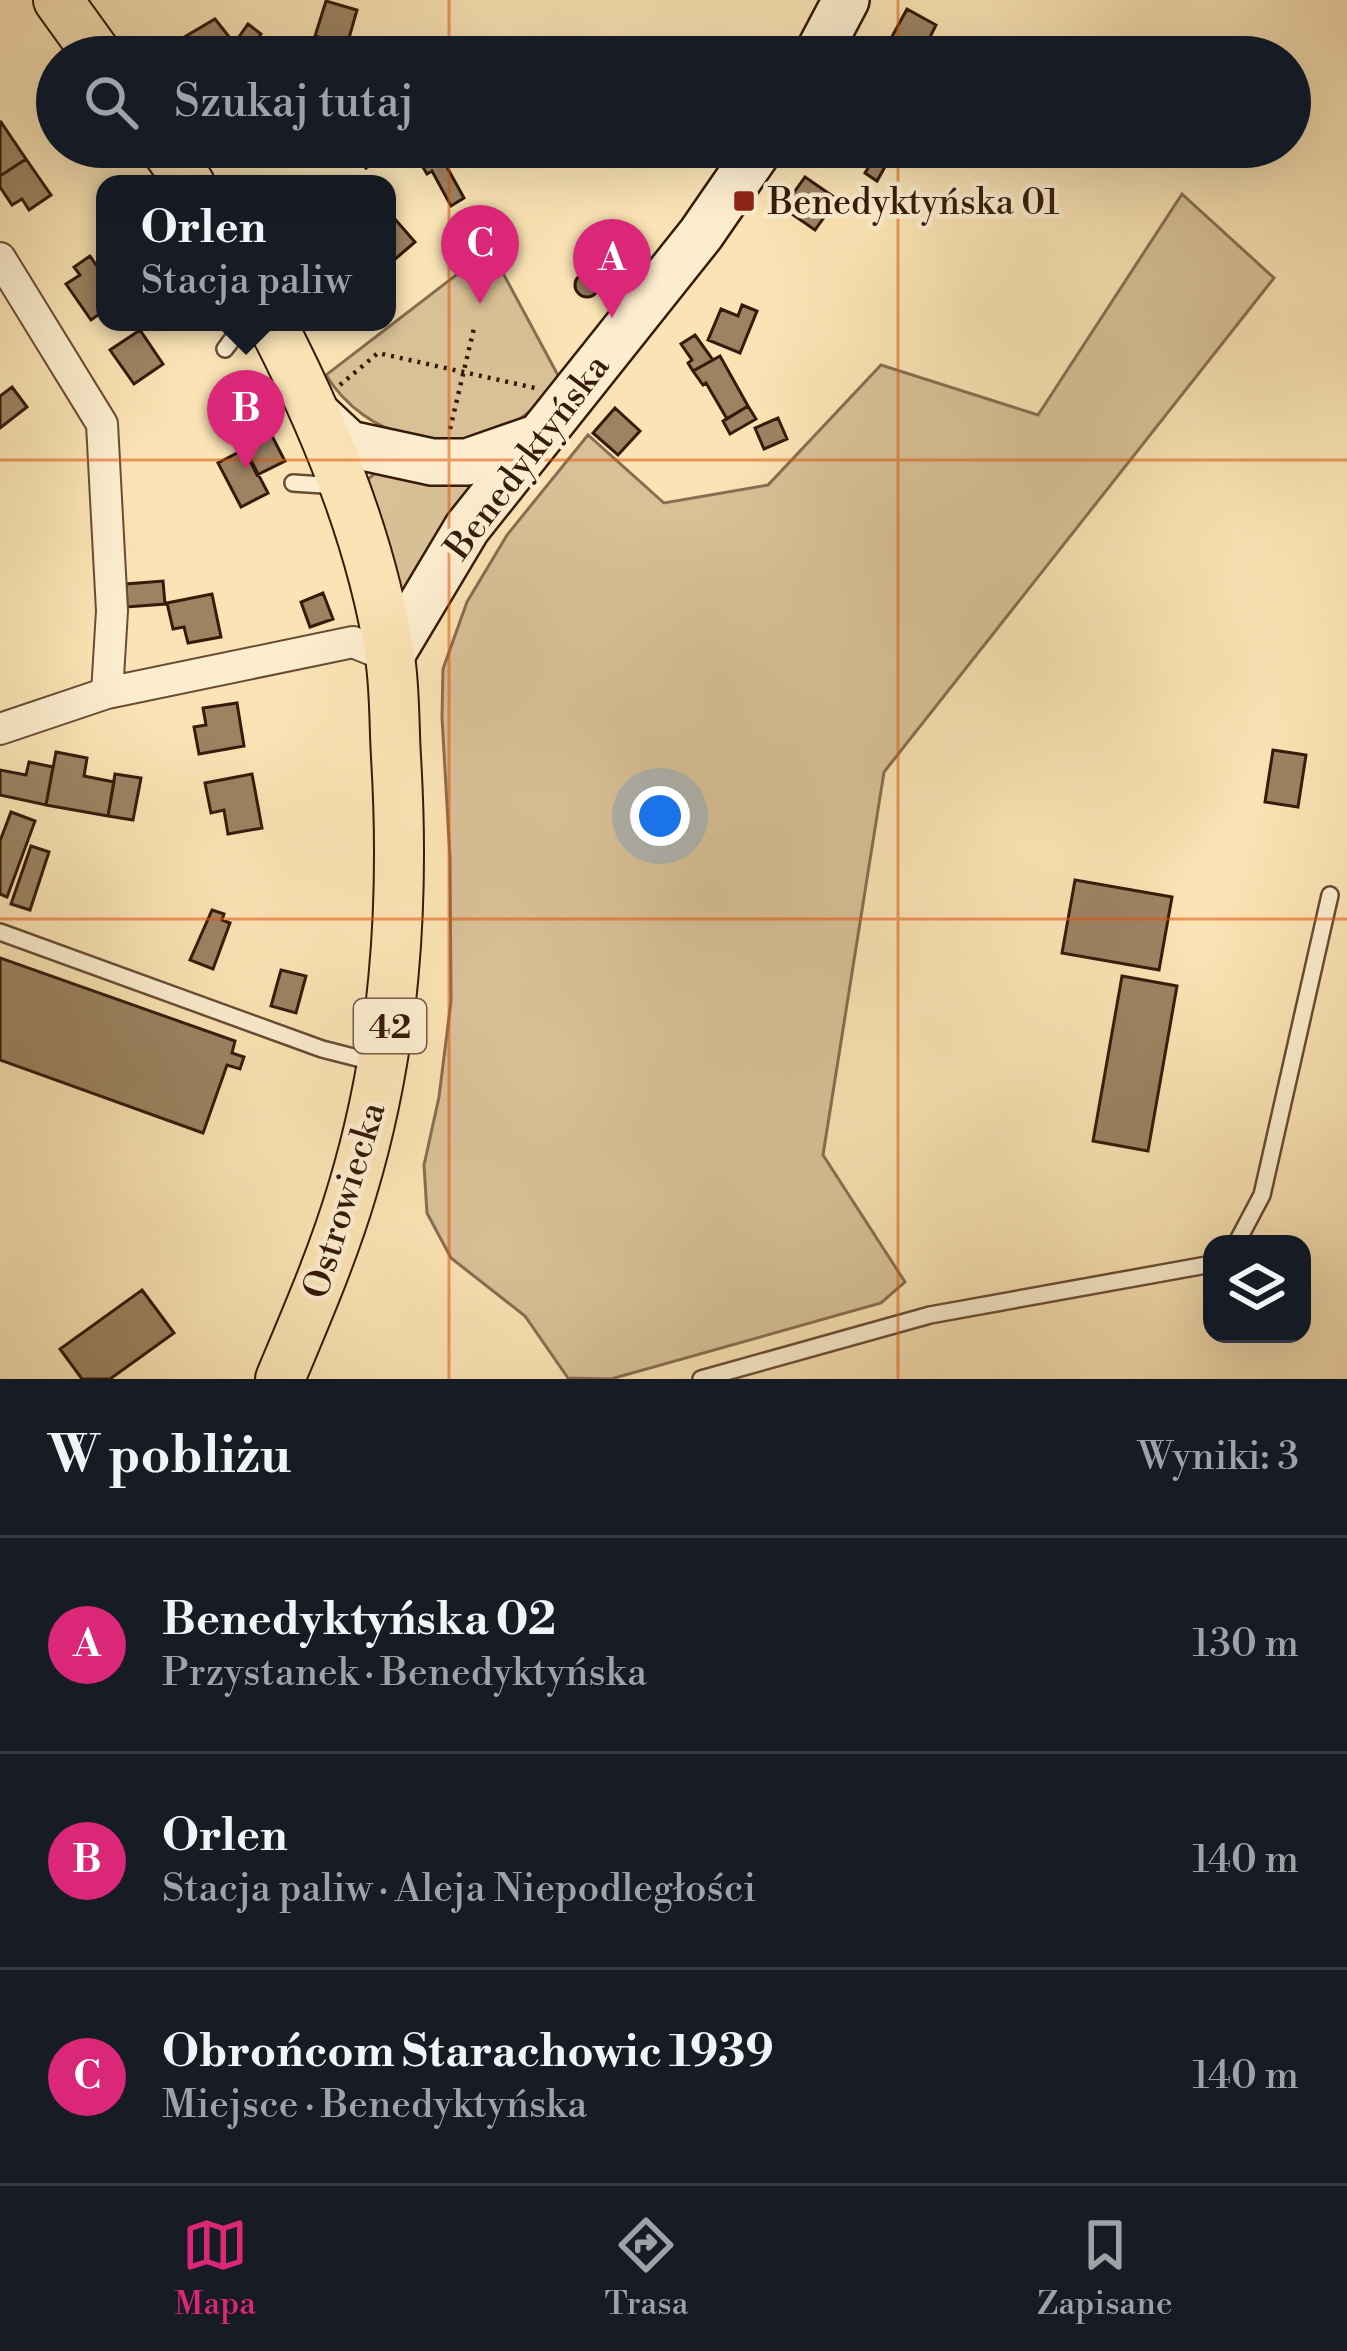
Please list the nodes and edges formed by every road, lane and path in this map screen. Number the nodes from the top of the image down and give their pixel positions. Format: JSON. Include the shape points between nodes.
{"nodes":[{"id":1,"x":58,"y":0,"type":"edge"},
{"id":2,"x":846,"y":0,"type":"edge"},
{"id":3,"x":84,"y":36,"type":"edge"},
{"id":4,"x":826,"y":36,"type":"edge"},
{"id":5,"x":747,"y":168,"type":"edge"},
{"id":6,"x":0,"y":259,"type":"edge"},
{"id":7,"x":476,"y":324,"type":"dead end"},
{"id":8,"x":238,"y":331,"type":"edge"},
{"id":9,"x":278,"y":331,"type":"edge"},
{"id":10,"x":225,"y":349,"type":"dead end"},
{"id":11,"x":463,"y":373,"type":"junction"},
{"id":12,"x":535,"y":388,"type":"dead end"},
{"id":13,"x":333,"y":398,"type":"junction"},
{"id":14,"x":450,"y":428,"type":"dead end"},
{"id":15,"x":539,"y":437,"type":"junction"},
{"id":16,"x":293,"y":483,"type":"dead end"},
{"id":17,"x":343,"y":487,"type":"junction"},
{"id":18,"x":390,"y":657,"type":"junction"},
{"id":19,"x":107,"y":693,"type":"junction"},
{"id":20,"x":0,"y":729,"type":"edge"},
{"id":21,"x":1330,"y":895,"type":"dead end"},
{"id":22,"x":0,"y":932,"type":"edge"},
{"id":23,"x":382,"y":1065,"type":"junction"},
{"id":24,"x":1241,"y":1235,"type":"edge"},
{"id":25,"x":1203,"y":1266,"type":"edge"},
{"id":26,"x":280,"y":1379,"type":"edge"},
{"id":27,"x":701,"y":1379,"type":"edge"}],
"edges":[{"from":1,"to":3,"type":"main road"},
{"from":2,"to":4,"type":"street"},
{"from":5,"to":15,"type":"street","name":"Benedyktyńska"},
{"from":6,"to":19,"type":"street","via":[[102,424],[112,611]]},
{"from":7,"to":11,"type":"path"},
{"from":8,"to":10,"type":"lane"},
{"from":9,"to":13,"type":"main road","number":"42"},
{"from":11,"to":12,"type":"path"},
{"from":11,"to":13,"type":"path","via":[[377,353]]},
{"from":11,"to":14,"type":"path"},
{"from":13,"to":15,"type":"street","via":[[350,444],[432,462],[467,461]]},
{"from":13,"to":17,"type":"main road","number":"42"},
{"from":15,"to":18,"type":"street","name":"Benedyktyńska","via":[[447,557]]},
{"from":16,"to":17,"type":"lane"},
{"from":17,"to":18,"type":"main road","number":"42"},
{"from":18,"to":19,"type":"street","via":[[353,642]]},
{"from":18,"to":23,"type":"main road","name":"Ostrowiecka","number":"42","via":[[401,836]]},
{"from":19,"to":20,"type":"street"},
{"from":21,"to":24,"type":"lane","via":[[1262,1195]]},
{"from":22,"to":23,"type":"lane"},
{"from":23,"to":26,"type":"main road","name":"Ostrowiecka","number":"42","via":[[352,1192]]},
{"from":25,"to":27,"type":"lane","via":[[930,1315]]}]}
